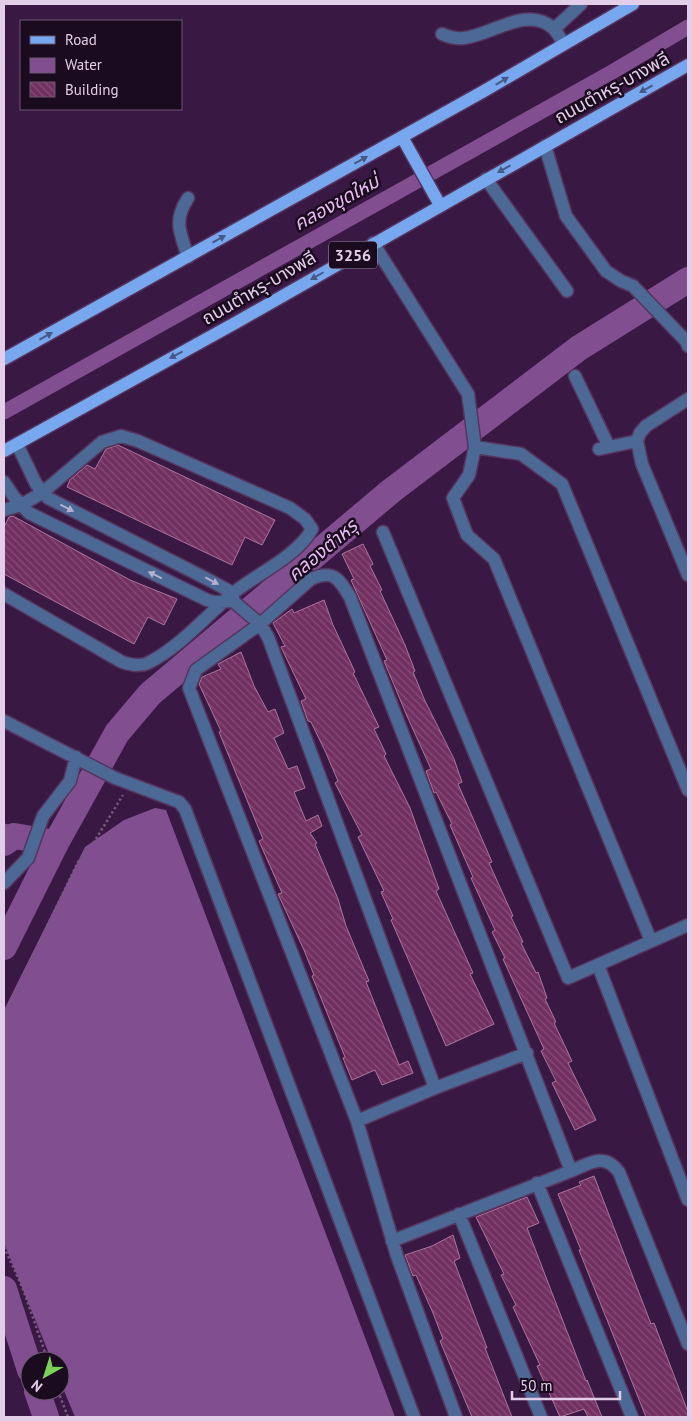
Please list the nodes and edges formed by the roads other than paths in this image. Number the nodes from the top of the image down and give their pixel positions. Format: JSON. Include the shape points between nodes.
{"nodes":[{"id":1,"x":581,"y":4,"type":"edge"},
{"id":2,"x":633,"y":4,"type":"edge"},
{"id":3,"x":554,"y":29,"type":"junction"},
{"id":4,"x":442,"y":34,"type":"dead end"},
{"id":5,"x":564,"y":44,"type":"junction"},
{"id":6,"x":688,"y":65,"type":"edge"},
{"id":7,"x":402,"y":137,"type":"junction"},
{"id":8,"x":545,"y":146,"type":"junction"},
{"id":9,"x":486,"y":179,"type":"junction"},
{"id":10,"x":188,"y":198,"type":"dead end"},
{"id":11,"x":440,"y":205,"type":"junction"},
{"id":12,"x":373,"y":243,"type":"junction"},
{"id":13,"x":188,"y":257,"type":"junction"},
{"id":14,"x":567,"y":291,"type":"dead end"},
{"id":15,"x":688,"y":346,"type":"edge"},
{"id":16,"x":4,"y":359,"type":"edge"},
{"id":17,"x":575,"y":376,"type":"dead end"},
{"id":18,"x":688,"y":399,"type":"edge"},
{"id":19,"x":637,"y":441,"type":"junction"},
{"id":20,"x":18,"y":444,"type":"junction"},
{"id":21,"x":475,"y":446,"type":"junction"},
{"id":22,"x":4,"y":451,"type":"edge"},
{"id":23,"x":4,"y":482,"type":"edge"},
{"id":24,"x":42,"y":493,"type":"junction"},
{"id":25,"x":21,"y":505,"type":"junction"},
{"id":26,"x":4,"y":510,"type":"edge"},
{"id":27,"x":383,"y":532,"type":"dead end"},
{"id":28,"x":688,"y":575,"type":"edge"},
{"id":29,"x":4,"y":594,"type":"edge"},
{"id":30,"x":232,"y":600,"type":"junction"},
{"id":31,"x":256,"y":620,"type":"junction"},
{"id":32,"x":4,"y":721,"type":"edge"},
{"id":33,"x":76,"y":757,"type":"junction"},
{"id":34,"x":688,"y":790,"type":"edge"},
{"id":35,"x":4,"y":883,"type":"edge"},
{"id":36,"x":688,"y":925,"type":"edge"},
{"id":37,"x":651,"y":941,"type":"junction"},
{"id":38,"x":598,"y":965,"type":"junction"},
{"id":39,"x":527,"y":1053,"type":"junction"},
{"id":40,"x":435,"y":1088,"type":"junction"},
{"id":41,"x":357,"y":1121,"type":"junction"},
{"id":42,"x":571,"y":1171,"type":"junction"},
{"id":43,"x":537,"y":1183,"type":"junction"},
{"id":44,"x":688,"y":1200,"type":"edge"},
{"id":45,"x":460,"y":1214,"type":"junction"},
{"id":46,"x":392,"y":1241,"type":"junction"},
{"id":47,"x":688,"y":1344,"type":"edge"},
{"id":48,"x":414,"y":1417,"type":"edge"},
{"id":49,"x":456,"y":1417,"type":"edge"},
{"id":50,"x":541,"y":1417,"type":"edge"},
{"id":51,"x":632,"y":1417,"type":"edge"}],
"edges":[{"from":1,"to":3,"type":"street"},
{"from":2,"to":5,"type":"main road"},
{"from":3,"to":4,"type":"street","via":[[536,20],[518,20],[466,38]]},
{"from":3,"to":5,"type":"street"},
{"from":7,"to":5,"type":"main road","one_way":true},
{"from":6,"to":8,"type":"main road","name":"ถนนตำหรุ-บางพลี","number":"3256","one_way":true},
{"from":7,"to":11,"type":"main road"},
{"from":13,"to":7,"type":"main road","one_way":true},
{"from":8,"to":9,"type":"main road","name":"ถนนตำหรุ-บางพลี","number":"3256","one_way":true},
{"from":8,"to":15,"type":"street","via":[[566,216],[606,271],[633,286]]},
{"from":9,"to":11,"type":"main road","name":"ถนนตำหรุ-บางพลี","number":"3256"},
{"from":9,"to":14,"type":"street"},
{"from":10,"to":13,"type":"street","via":[[178,217],[178,227]]},
{"from":11,"to":12,"type":"main road","name":"ถนนตำหรุ-บางพลี","number":"3256"},
{"from":12,"to":20,"type":"main road","name":"ถนนตำหรุ-บางพลี","number":"3256","one_way":true},
{"from":12,"to":21,"type":"street","via":[[468,394]]},
{"from":16,"to":13,"type":"main road","one_way":true},
{"from":17,"to":19,"type":"street","via":[[604,448]]},
{"from":18,"to":19,"type":"street","via":[[646,426]]},
{"from":19,"to":28,"type":"street","via":[[642,464]]},
{"from":20,"to":22,"type":"main road","name":"ถนนตำหรุ-บางพลี","number":"3256"},
{"from":20,"to":24,"type":"street"},
{"from":21,"to":34,"type":"street","via":[[521,454],[562,484]]},
{"from":21,"to":37,"type":"street","via":[[468,475],[453,498],[467,535],[494,559]]},
{"from":23,"to":25,"type":"street"},
{"from":24,"to":25,"type":"street"},
{"from":24,"to":30,"type":"street","one_way":true},
{"from":24,"to":30,"type":"street","via":[[102,442],[121,436],[290,508],[305,519],[312,529],[308,537]]},
{"from":25,"to":26,"type":"street"},
{"from":30,"to":25,"type":"street","one_way":true,"via":[[207,600],[29,513]]},
{"from":27,"to":38,"type":"street","via":[[568,978]]},
{"from":29,"to":30,"type":"street","via":[[133,666],[146,664],[162,655]]},
{"from":30,"to":31,"type":"street"},
{"from":31,"to":39,"type":"street","via":[[311,578],[329,575],[339,579],[350,597]]},
{"from":31,"to":40,"type":"street","via":[[268,637]]},
{"from":31,"to":41,"type":"street","via":[[196,670],[189,688]]},
{"from":32,"to":33,"type":"street"},
{"from":33,"to":35,"type":"street","via":[[70,780],[43,816],[28,858]]},
{"from":33,"to":48,"type":"street","via":[[179,802],[185,809]]},
{"from":36,"to":37,"type":"street"},
{"from":37,"to":38,"type":"street"},
{"from":38,"to":44,"type":"street"},
{"from":39,"to":40,"type":"street"},
{"from":39,"to":42,"type":"street"},
{"from":40,"to":41,"type":"street"},
{"from":41,"to":46,"type":"street"},
{"from":42,"to":43,"type":"street"},
{"from":42,"to":47,"type":"street","via":[[605,1160],[619,1172]]},
{"from":43,"to":45,"type":"street"},
{"from":43,"to":51,"type":"street"},
{"from":45,"to":46,"type":"street"},
{"from":45,"to":50,"type":"street"},
{"from":46,"to":49,"type":"street"}]}
